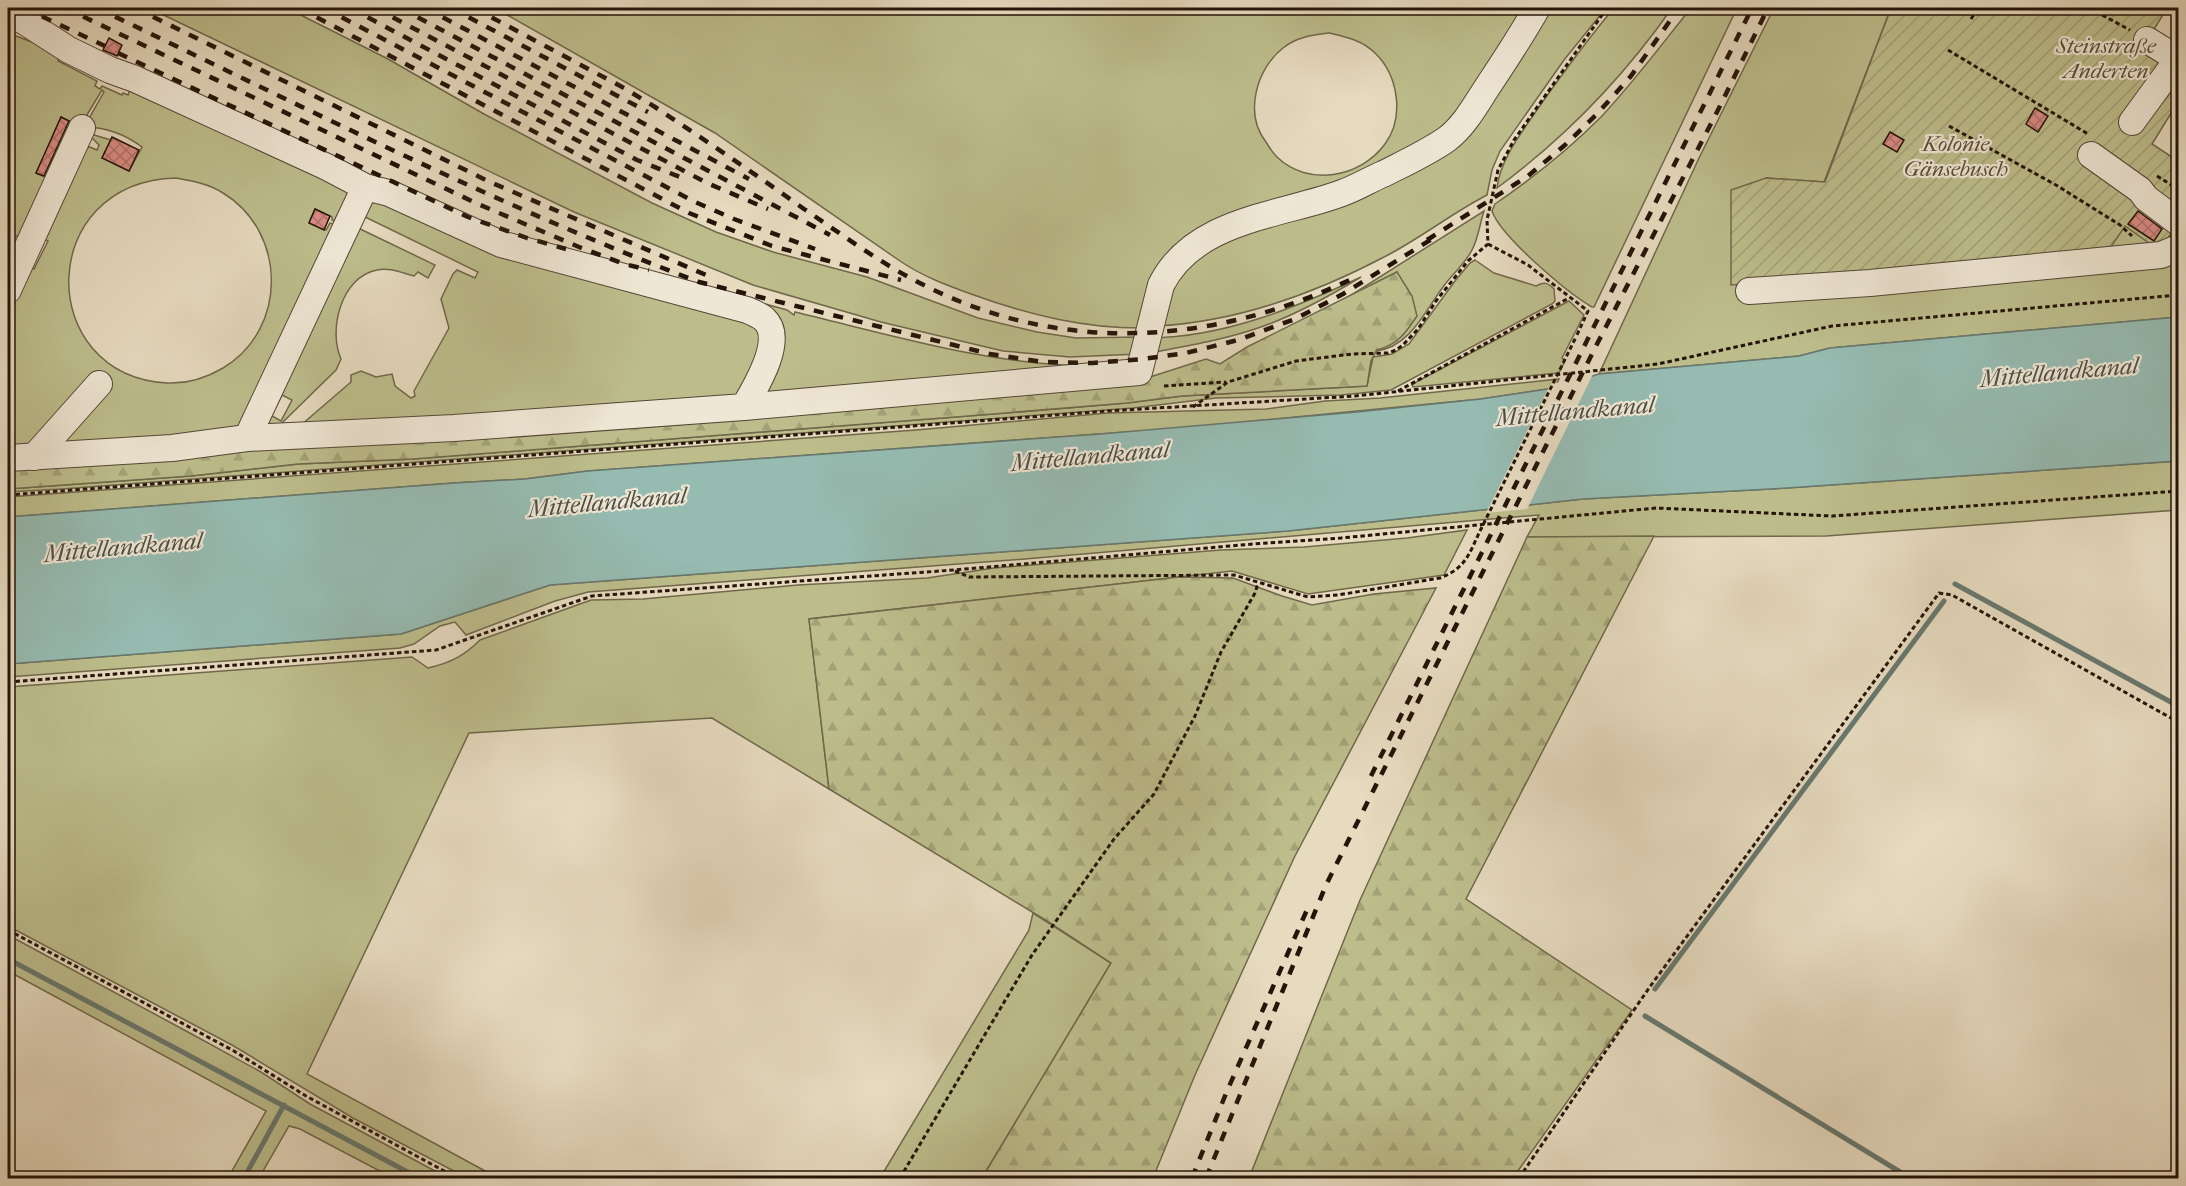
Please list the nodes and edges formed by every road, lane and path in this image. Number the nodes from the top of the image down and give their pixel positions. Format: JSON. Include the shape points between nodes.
{"nodes":[{"id":1,"x":1537,"y":8,"type":"edge"},
{"id":2,"x":1607,"y":8,"type":"edge"},
{"id":3,"x":1978,"y":8,"type":"edge"},
{"id":4,"x":2091,"y":8,"type":"edge"},
{"id":5,"x":8,"y":11,"type":"edge"},
{"id":6,"x":1971,"y":19,"type":"dead end"},
{"id":7,"x":2148,"y":39,"type":"joint"},
{"id":8,"x":1948,"y":50,"type":"dead end"},
{"id":9,"x":2178,"y":59,"type":"edge"},
{"id":10,"x":2132,"y":122,"type":"dead end"},
{"id":11,"x":1949,"y":126,"type":"dead end"},
{"id":12,"x":82,"y":128,"type":"dead end"},
{"id":13,"x":2090,"y":145,"type":"joint"},
{"id":14,"x":2148,"y":171,"type":"dead end"},
{"id":15,"x":365,"y":187,"type":"junction"},
{"id":16,"x":2178,"y":189,"type":"edge"},
{"id":17,"x":2178,"y":222,"type":"edge"},
{"id":18,"x":1488,"y":244,"type":"junction"},
{"id":19,"x":2178,"y":248,"type":"edge"},
{"id":20,"x":2138,"y":258,"type":"junction"},
{"id":21,"x":8,"y":290,"type":"edge"},
{"id":22,"x":1749,"y":291,"type":"dead end"},
{"id":23,"x":2178,"y":295,"type":"edge"},
{"id":24,"x":1569,"y":298,"type":"junction"},
{"id":25,"x":1228,"y":382,"type":"junction"},
{"id":26,"x":99,"y":384,"type":"dead end"},
{"id":27,"x":1164,"y":386,"type":"dead end"},
{"id":28,"x":1396,"y":392,"type":"junction"},
{"id":29,"x":744,"y":407,"type":"junction"},
{"id":30,"x":1192,"y":407,"type":"junction"},
{"id":31,"x":247,"y":438,"type":"junction"},
{"id":32,"x":34,"y":457,"type":"junction"},
{"id":33,"x":8,"y":458,"type":"edge"},
{"id":34,"x":2178,"y":491,"type":"edge"},
{"id":35,"x":8,"y":495,"type":"edge"},
{"id":36,"x":954,"y":570,"type":"junction"},
{"id":37,"x":1258,"y":583,"type":"junction"},
{"id":38,"x":8,"y":682,"type":"edge"},
{"id":39,"x":2178,"y":722,"type":"edge"},
{"id":40,"x":8,"y":930,"type":"edge"},
{"id":41,"x":458,"y":1179,"type":"edge"},
{"id":42,"x":900,"y":1179,"type":"edge"},
{"id":43,"x":1519,"y":1179,"type":"edge"}],
"edges":[{"from":1,"to":29,"type":"lane","via":[[1474,108],[1449,137],[1343,193],[1239,224],[1207,238],[1184,254],[1161,285],[1139,372]]},
{"from":2,"to":18,"type":"path","via":[[1514,140],[1498,170],[1486,220]]},
{"from":3,"to":6,"type":"path"},
{"from":4,"to":7,"type":"path"},
{"from":5,"to":15,"type":"lane","via":[[69,50]]},
{"from":7,"to":9,"type":"lane"},
{"from":8,"to":13,"type":"path"},
{"from":9,"to":10,"type":"lane"},
{"from":11,"to":20,"type":"path","via":[[2120,225],[2133,237]]},
{"from":12,"to":21,"type":"lane"},
{"from":13,"to":17,"type":"lane","via":[[2146,198]]},
{"from":14,"to":16,"type":"path"},
{"from":15,"to":29,"type":"lane","via":[[389,193],[501,244],[747,310],[765,319],[771,333],[768,362]]},
{"from":15,"to":31,"type":"lane"},
{"from":18,"to":24,"type":"path","via":[[1528,265]]},
{"from":18,"to":25,"type":"path","via":[[1468,261],[1418,329],[1396,350],[1296,361]]},
{"from":19,"to":20,"type":"lane"},
{"from":20,"to":22,"type":"lane"},
{"from":23,"to":28,"type":"path","via":[[1832,326],[1658,364]]},
{"from":24,"to":28,"type":"path"},
{"from":24,"to":37,"type":"path","bridge":true,"via":[[1588,311],[1464,564],[1440,578],[1338,595],[1308,597]]},
{"from":25,"to":27,"type":"path"},
{"from":25,"to":30,"type":"path"},
{"from":26,"to":32,"type":"lane"},
{"from":28,"to":30,"type":"path"},
{"from":29,"to":31,"type":"lane"},
{"from":30,"to":35,"type":"path"},
{"from":31,"to":32,"type":"lane","via":[[172,448]]},
{"from":32,"to":33,"type":"lane"},
{"from":34,"to":36,"type":"path","via":[[1832,516],[1656,508]]},
{"from":36,"to":37,"type":"path","via":[[969,577],[1234,575]]},
{"from":36,"to":38,"type":"path","via":[[592,596],[436,650]]},
{"from":37,"to":42,"type":"path","via":[[1154,794],[1114,839],[1032,955]]},
{"from":39,"to":43,"type":"path","via":[[1952,595],[1939,593],[1649,988]]},
{"from":40,"to":41,"type":"path","via":[[234,1051],[306,1096]]}]}
